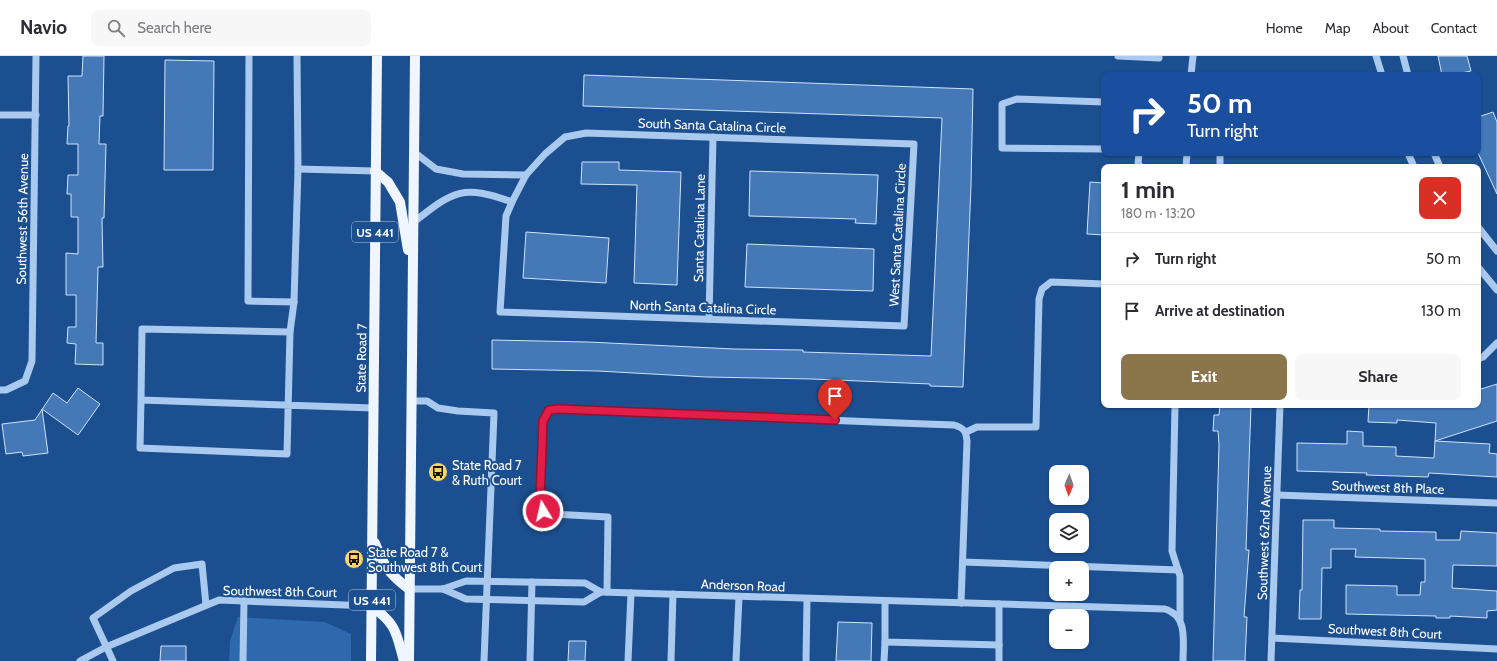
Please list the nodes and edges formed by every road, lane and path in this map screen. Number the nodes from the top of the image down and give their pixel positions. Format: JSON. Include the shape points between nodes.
{"nodes":[{"id":1,"x":36,"y":56,"type":"edge"},
{"id":2,"x":249,"y":56,"type":"edge"},
{"id":3,"x":297,"y":56,"type":"edge"},
{"id":4,"x":377,"y":56,"type":"edge"},
{"id":5,"x":415,"y":56,"type":"edge"},
{"id":6,"x":1118,"y":56,"type":"edge"},
{"id":7,"x":1159,"y":56,"type":"edge"},
{"id":8,"x":1192,"y":56,"type":"edge"},
{"id":9,"x":1376,"y":56,"type":"edge"},
{"id":10,"x":1402,"y":56,"type":"edge"},
{"id":11,"x":1191,"y":72,"type":"edge"},
{"id":12,"x":1381,"y":72,"type":"edge"},
{"id":13,"x":1407,"y":72,"type":"edge"},
{"id":14,"x":1101,"y":102,"type":"edge"},
{"id":15,"x":0,"y":115,"type":"edge"},
{"id":16,"x":36,"y":115,"type":"junction"},
{"id":17,"x":713,"y":137,"type":"junction"},
{"id":18,"x":914,"y":144,"type":"joint"},
{"id":19,"x":1101,"y":149,"type":"edge"},
{"id":20,"x":414,"y":152,"type":"junction"},
{"id":21,"x":298,"y":169,"type":"junction"},
{"id":22,"x":376,"y":171,"type":"junction"},
{"id":23,"x":526,"y":175,"type":"junction"},
{"id":24,"x":512,"y":202,"type":"junction"},
{"id":25,"x":414,"y":222,"type":"junction"},
{"id":26,"x":1481,"y":231,"type":"edge"},
{"id":27,"x":1497,"y":251,"type":"edge"},
{"id":28,"x":1481,"y":271,"type":"edge"},
{"id":29,"x":412,"y":272,"type":"junction"},
{"id":30,"x":1101,"y":284,"type":"edge"},
{"id":31,"x":1497,"y":290,"type":"edge"},
{"id":32,"x":294,"y":302,"type":"junction"},
{"id":33,"x":500,"y":312,"type":"joint"},
{"id":34,"x":709,"y":319,"type":"junction"},
{"id":35,"x":904,"y":326,"type":"joint"},
{"id":36,"x":290,"y":332,"type":"junction"},
{"id":37,"x":1497,"y":343,"type":"edge"},
{"id":38,"x":1481,"y":358,"type":"edge"},
{"id":39,"x":0,"y":390,"type":"edge"},
{"id":40,"x":141,"y":400,"type":"junction"},
{"id":41,"x":411,"y":401,"type":"junction"},
{"id":42,"x":288,"y":404,"type":"junction"},
{"id":43,"x":373,"y":408,"type":"junction"},
{"id":44,"x":1175,"y":408,"type":"edge"},
{"id":45,"x":1280,"y":408,"type":"edge"},
{"id":46,"x":966,"y":432,"type":"junction"},
{"id":47,"x":1277,"y":495,"type":"junction"},
{"id":48,"x":1497,"y":503,"type":"edge"},
{"id":49,"x":373,"y":539,"type":"junction"},
{"id":50,"x":963,"y":562,"type":"junction"},
{"id":51,"x":1178,"y":570,"type":"junction"},
{"id":52,"x":487,"y":581,"type":"junction"},
{"id":53,"x":532,"y":582,"type":"junction"},
{"id":54,"x":409,"y":589,"type":"junction"},
{"id":55,"x":443,"y":589,"type":"junction"},
{"id":56,"x":604,"y":592,"type":"junction"},
{"id":57,"x":631,"y":593,"type":"junction"},
{"id":58,"x":673,"y":594,"type":"junction"},
{"id":59,"x":739,"y":596,"type":"junction"},
{"id":60,"x":487,"y":599,"type":"junction"},
{"id":61,"x":807,"y":599,"type":"junction"},
{"id":62,"x":532,"y":600,"type":"junction"},
{"id":63,"x":244,"y":601,"type":"junction"},
{"id":64,"x":885,"y":601,"type":"junction"},
{"id":65,"x":961,"y":603,"type":"junction"},
{"id":66,"x":999,"y":604,"type":"junction"},
{"id":67,"x":206,"y":605,"type":"junction"},
{"id":68,"x":371,"y":606,"type":"junction"},
{"id":69,"x":1180,"y":618,"type":"junction"},
{"id":70,"x":1272,"y":638,"type":"junction"},
{"id":71,"x":885,"y":642,"type":"junction"},
{"id":72,"x":999,"y":645,"type":"junction"},
{"id":73,"x":106,"y":647,"type":"junction"},
{"id":74,"x":1497,"y":648,"type":"edge"},
{"id":75,"x":80,"y":661,"type":"edge"},
{"id":76,"x":113,"y":661,"type":"edge"},
{"id":77,"x":243,"y":661,"type":"edge"},
{"id":78,"x":371,"y":661,"type":"edge"},
{"id":79,"x":404,"y":661,"type":"edge"},
{"id":80,"x":409,"y":661,"type":"edge"},
{"id":81,"x":484,"y":661,"type":"edge"},
{"id":82,"x":530,"y":661,"type":"edge"},
{"id":83,"x":628,"y":661,"type":"edge"},
{"id":84,"x":671,"y":661,"type":"edge"},
{"id":85,"x":736,"y":661,"type":"edge"},
{"id":86,"x":806,"y":661,"type":"edge"},
{"id":87,"x":884,"y":661,"type":"edge"},
{"id":88,"x":999,"y":661,"type":"edge"},
{"id":89,"x":1182,"y":661,"type":"edge"},
{"id":90,"x":1271,"y":661,"type":"edge"}],
"edges":[{"from":1,"to":16,"type":"street","name":"Southwest 56th Avenue"},
{"from":2,"to":32,"type":"street","via":[[248,301]]},
{"from":3,"to":21,"type":"street"},
{"from":4,"to":22,"type":"main road","name":"State Road 7","number":"US 441"},
{"from":5,"to":20,"type":"main road","number":"US 441"},
{"from":6,"to":7,"type":"street"},
{"from":8,"to":11,"type":"street"},
{"from":9,"to":12,"type":"street"},
{"from":10,"to":13,"type":"street"},
{"from":14,"to":19,"type":"street","via":[[1017,98],[1002,104],[1002,148]]},
{"from":15,"to":16,"type":"street"},
{"from":16,"to":39,"type":"street","name":"Southwest 56th Avenue","via":[[32,361],[24,381],[6,390]]},
{"from":17,"to":18,"type":"street","name":"South Santa Catalina Circle"},
{"from":17,"to":23,"type":"street","name":"South Santa Catalina Circle","via":[[586,133],[565,137],[544,154]]},
{"from":17,"to":34,"type":"street","name":"Santa Catalina Lane"},
{"from":18,"to":35,"type":"street","name":"West Santa Catalina Circle"},
{"from":20,"to":23,"type":"street","via":[[436,169],[463,174]]},
{"from":20,"to":25,"type":"main road","number":"US 441"},
{"from":21,"to":22,"type":"street"},
{"from":21,"to":32,"type":"street"},
{"from":22,"to":29,"type":"main road","via":[[388,182],[400,202]]},
{"from":22,"to":43,"type":"main road","name":"State Road 7","number":"US 441"},
{"from":23,"to":24,"type":"street","name":"South Santa Catalina Circle"},
{"from":24,"to":25,"type":"street","via":[[490,194],[471,192],[453,195]]},
{"from":24,"to":33,"type":"street","name":"South Santa Catalina Circle","via":[[506,216]]},
{"from":25,"to":29,"type":"main road","number":"US 441"},
{"from":26,"to":27,"type":"street"},
{"from":28,"to":31,"type":"street"},
{"from":29,"to":41,"type":"main road","number":"US 441"},
{"from":30,"to":46,"type":"street","via":[[1051,282],[1042,289],[1039,298],[1036,427],[977,426]]},
{"from":32,"to":36,"type":"street"},
{"from":33,"to":34,"type":"street","name":"North Santa Catalina Circle"},
{"from":34,"to":35,"type":"street","name":"North Santa Catalina Circle"},
{"from":36,"to":40,"type":"street","via":[[142,329]]},
{"from":36,"to":42,"type":"street"},
{"from":37,"to":38,"type":"street"},
{"from":40,"to":42,"type":"street"},
{"from":40,"to":42,"type":"street","via":[[140,448],[287,454]]},
{"from":41,"to":52,"type":"street","via":[[427,401],[438,408],[458,411],[494,413]]},
{"from":41,"to":54,"type":"main road","number":"US 441"},
{"from":42,"to":43,"type":"street"},
{"from":43,"to":49,"type":"main road","name":"State Road 7","number":"US 441"},
{"from":44,"to":51,"type":"street","via":[[1172,551]]},
{"from":45,"to":47,"type":"street","name":"Southwest 62nd Avenue"},
{"from":46,"to":50,"type":"street"},
{"from":46,"to":56,"type":"street","via":[[954,425],[549,410],[543,421],[541,506],[543,511],[552,514],[608,517]]},
{"from":47,"to":48,"type":"street","name":"Southwest 8th Place"},
{"from":47,"to":70,"type":"street","name":"Southwest 62nd Avenue"},
{"from":49,"to":54,"type":"main road","via":[[384,565]]},
{"from":49,"to":68,"type":"main road","name":"State Road 7","number":"US 441"},
{"from":50,"to":51,"type":"street"},
{"from":50,"to":65,"type":"street"},
{"from":51,"to":69,"type":"street"},
{"from":52,"to":53,"type":"street","name":"Anderson Road"},
{"from":52,"to":55,"type":"street","name":"Anderson Road","via":[[466,581]]},
{"from":52,"to":60,"type":"street"},
{"from":53,"to":56,"type":"street","name":"Anderson Road","via":[[585,583]]},
{"from":53,"to":62,"type":"street"},
{"from":54,"to":55,"type":"street","name":"Anderson Road"},
{"from":54,"to":80,"type":"main road","number":"US 441"},
{"from":55,"to":60,"type":"street","name":"Anderson Road","via":[[466,599]]},
{"from":56,"to":57,"type":"street","name":"Anderson Road"},
{"from":56,"to":62,"type":"street","name":"Anderson Road","via":[[584,602]]},
{"from":57,"to":58,"type":"street","name":"Anderson Road"},
{"from":57,"to":83,"type":"street"},
{"from":58,"to":59,"type":"street","name":"Anderson Road"},
{"from":58,"to":84,"type":"street"},
{"from":59,"to":61,"type":"street","name":"Anderson Road"},
{"from":59,"to":85,"type":"street"},
{"from":60,"to":62,"type":"street","name":"Anderson Road"},
{"from":60,"to":81,"type":"street"},
{"from":61,"to":64,"type":"street","name":"Anderson Road"},
{"from":61,"to":86,"type":"street"},
{"from":62,"to":82,"type":"street"},
{"from":63,"to":67,"type":"street","name":"Southwest 8th Court","via":[[219,600]]},
{"from":63,"to":68,"type":"street","name":"Southwest 8th Court"},
{"from":63,"to":77,"type":"street"},
{"from":64,"to":65,"type":"street","name":"Anderson Road"},
{"from":64,"to":71,"type":"street"},
{"from":65,"to":66,"type":"street","name":"Anderson Road"},
{"from":66,"to":69,"type":"street","name":"Anderson Road","via":[[1165,608]]},
{"from":66,"to":72,"type":"street"},
{"from":67,"to":73,"type":"street","name":"Southwest 8th Court"},
{"from":67,"to":73,"type":"street","via":[[202,564],[174,568],[131,591],[93,618]]},
{"from":68,"to":78,"type":"main road","name":"State Road 7","number":"US 441"},
{"from":68,"to":79,"type":"main road","via":[[385,615],[394,627]]},
{"from":69,"to":89,"type":"street","via":[[1183,633]]},
{"from":70,"to":74,"type":"street","name":"Southwest 8th Court"},
{"from":70,"to":90,"type":"street","name":"Southwest 62nd Avenue"},
{"from":71,"to":72,"type":"street"},
{"from":71,"to":87,"type":"street"},
{"from":72,"to":88,"type":"street"},
{"from":73,"to":75,"type":"street","name":"Southwest 8th Court"},
{"from":73,"to":76,"type":"street"}]}
